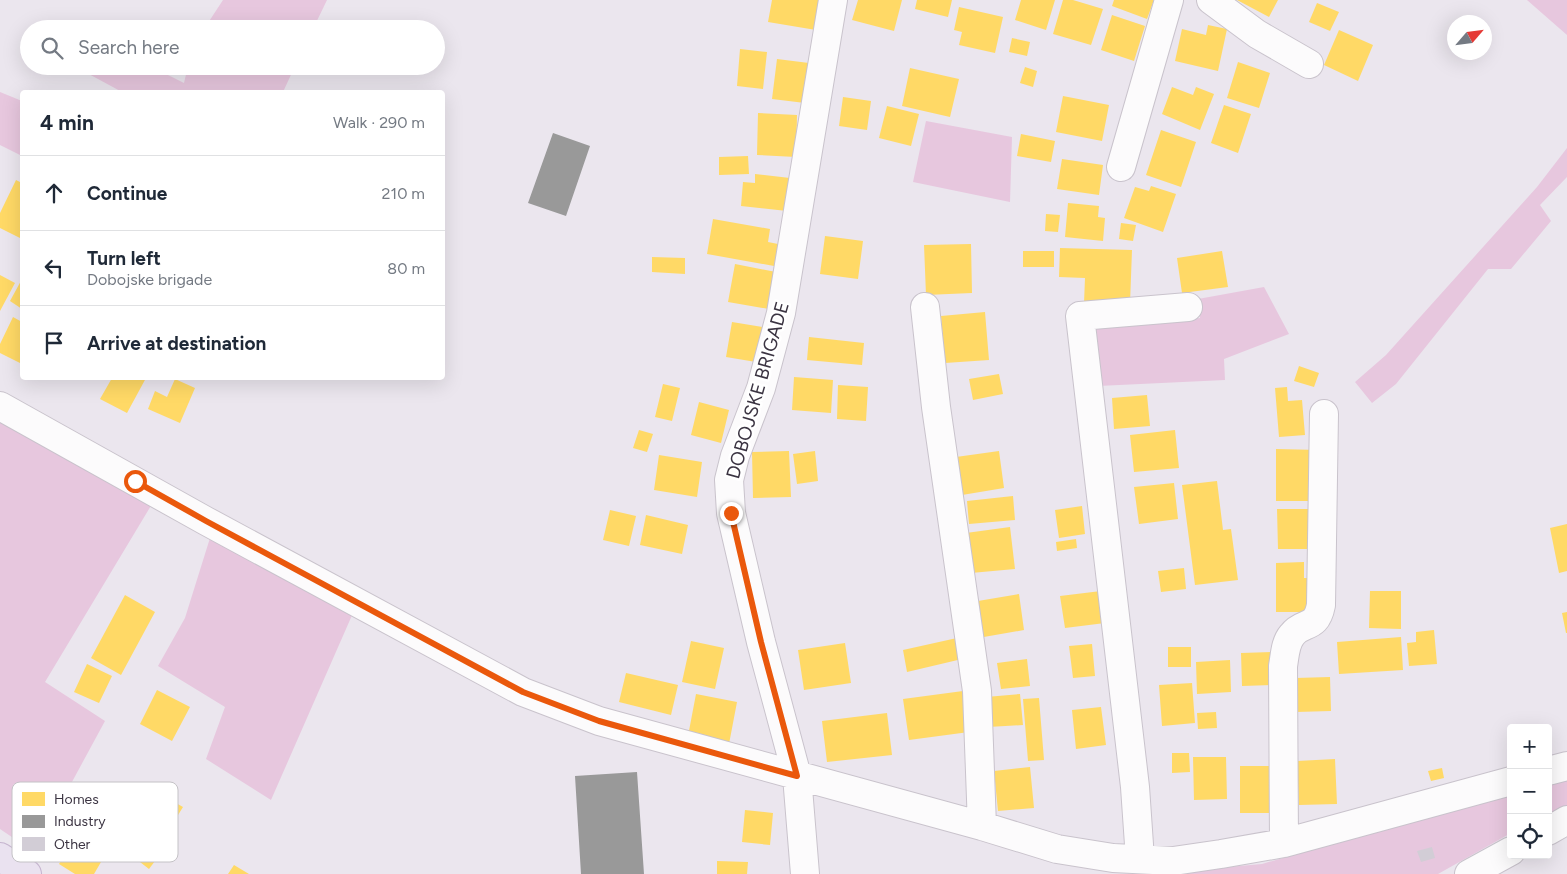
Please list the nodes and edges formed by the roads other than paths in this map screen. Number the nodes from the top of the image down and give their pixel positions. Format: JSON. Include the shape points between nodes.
{"nodes":[{"id":1,"x":833,"y":0,"type":"edge"},
{"id":2,"x":1169,"y":0,"type":"edge"},
{"id":3,"x":1211,"y":0,"type":"edge"},
{"id":4,"x":1309,"y":64,"type":"dead end"},
{"id":5,"x":1121,"y":167,"type":"dead end"},
{"id":6,"x":925,"y":307,"type":"dead end"},
{"id":7,"x":1188,"y":307,"type":"dead end"},
{"id":8,"x":0,"y":406,"type":"edge"},
{"id":9,"x":1324,"y":414,"type":"dead end"},
{"id":10,"x":1567,"y":766,"type":"edge"},
{"id":11,"x":1552,"y":770,"type":"edge"},
{"id":12,"x":797,"y":776,"type":"junction"},
{"id":13,"x":1507,"y":782,"type":"edge"},
{"id":14,"x":1567,"y":820,"type":"edge"},
{"id":15,"x":982,"y":826,"type":"junction"},
{"id":16,"x":1552,"y":828,"type":"edge"},
{"id":17,"x":1284,"y":843,"type":"junction"},
{"id":18,"x":1507,"y":853,"type":"edge"},
{"id":19,"x":0,"y":857,"type":"edge"},
{"id":20,"x":1140,"y":860,"type":"junction"},
{"id":21,"x":27,"y":874,"type":"edge"},
{"id":22,"x":805,"y":874,"type":"edge"},
{"id":23,"x":1469,"y":874,"type":"edge"}],
"edges":[{"from":1,"to":12,"type":"street","name":"DOBOJSKE BRIGADE","via":[[781,313],[762,388],[729,480],[731,513],[752,605]]},
{"from":2,"to":5,"type":"street"},
{"from":3,"to":4,"type":"street","via":[[1258,34]]},
{"from":6,"to":15,"type":"street","via":[[936,407],[977,691]]},
{"from":7,"to":20,"type":"street","via":[[1080,316],[1135,787]]},
{"from":8,"to":12,"type":"street","via":[[523,692],[599,721]]},
{"from":9,"to":17,"type":"street","via":[[1321,605],[1312,623],[1290,636],[1283,666]]},
{"from":10,"to":11,"type":"street"},
{"from":12,"to":15,"type":"street"},
{"from":12,"to":22,"type":"street","name":"DOBOJSKE BRIGADE"},
{"from":13,"to":17,"type":"street"},
{"from":14,"to":16,"type":"street"},
{"from":15,"to":20,"type":"street","via":[[1057,849]]},
{"from":17,"to":20,"type":"street","via":[[1173,861]]},
{"from":18,"to":23,"type":"street"},
{"from":19,"to":21,"type":"main road"}]}
